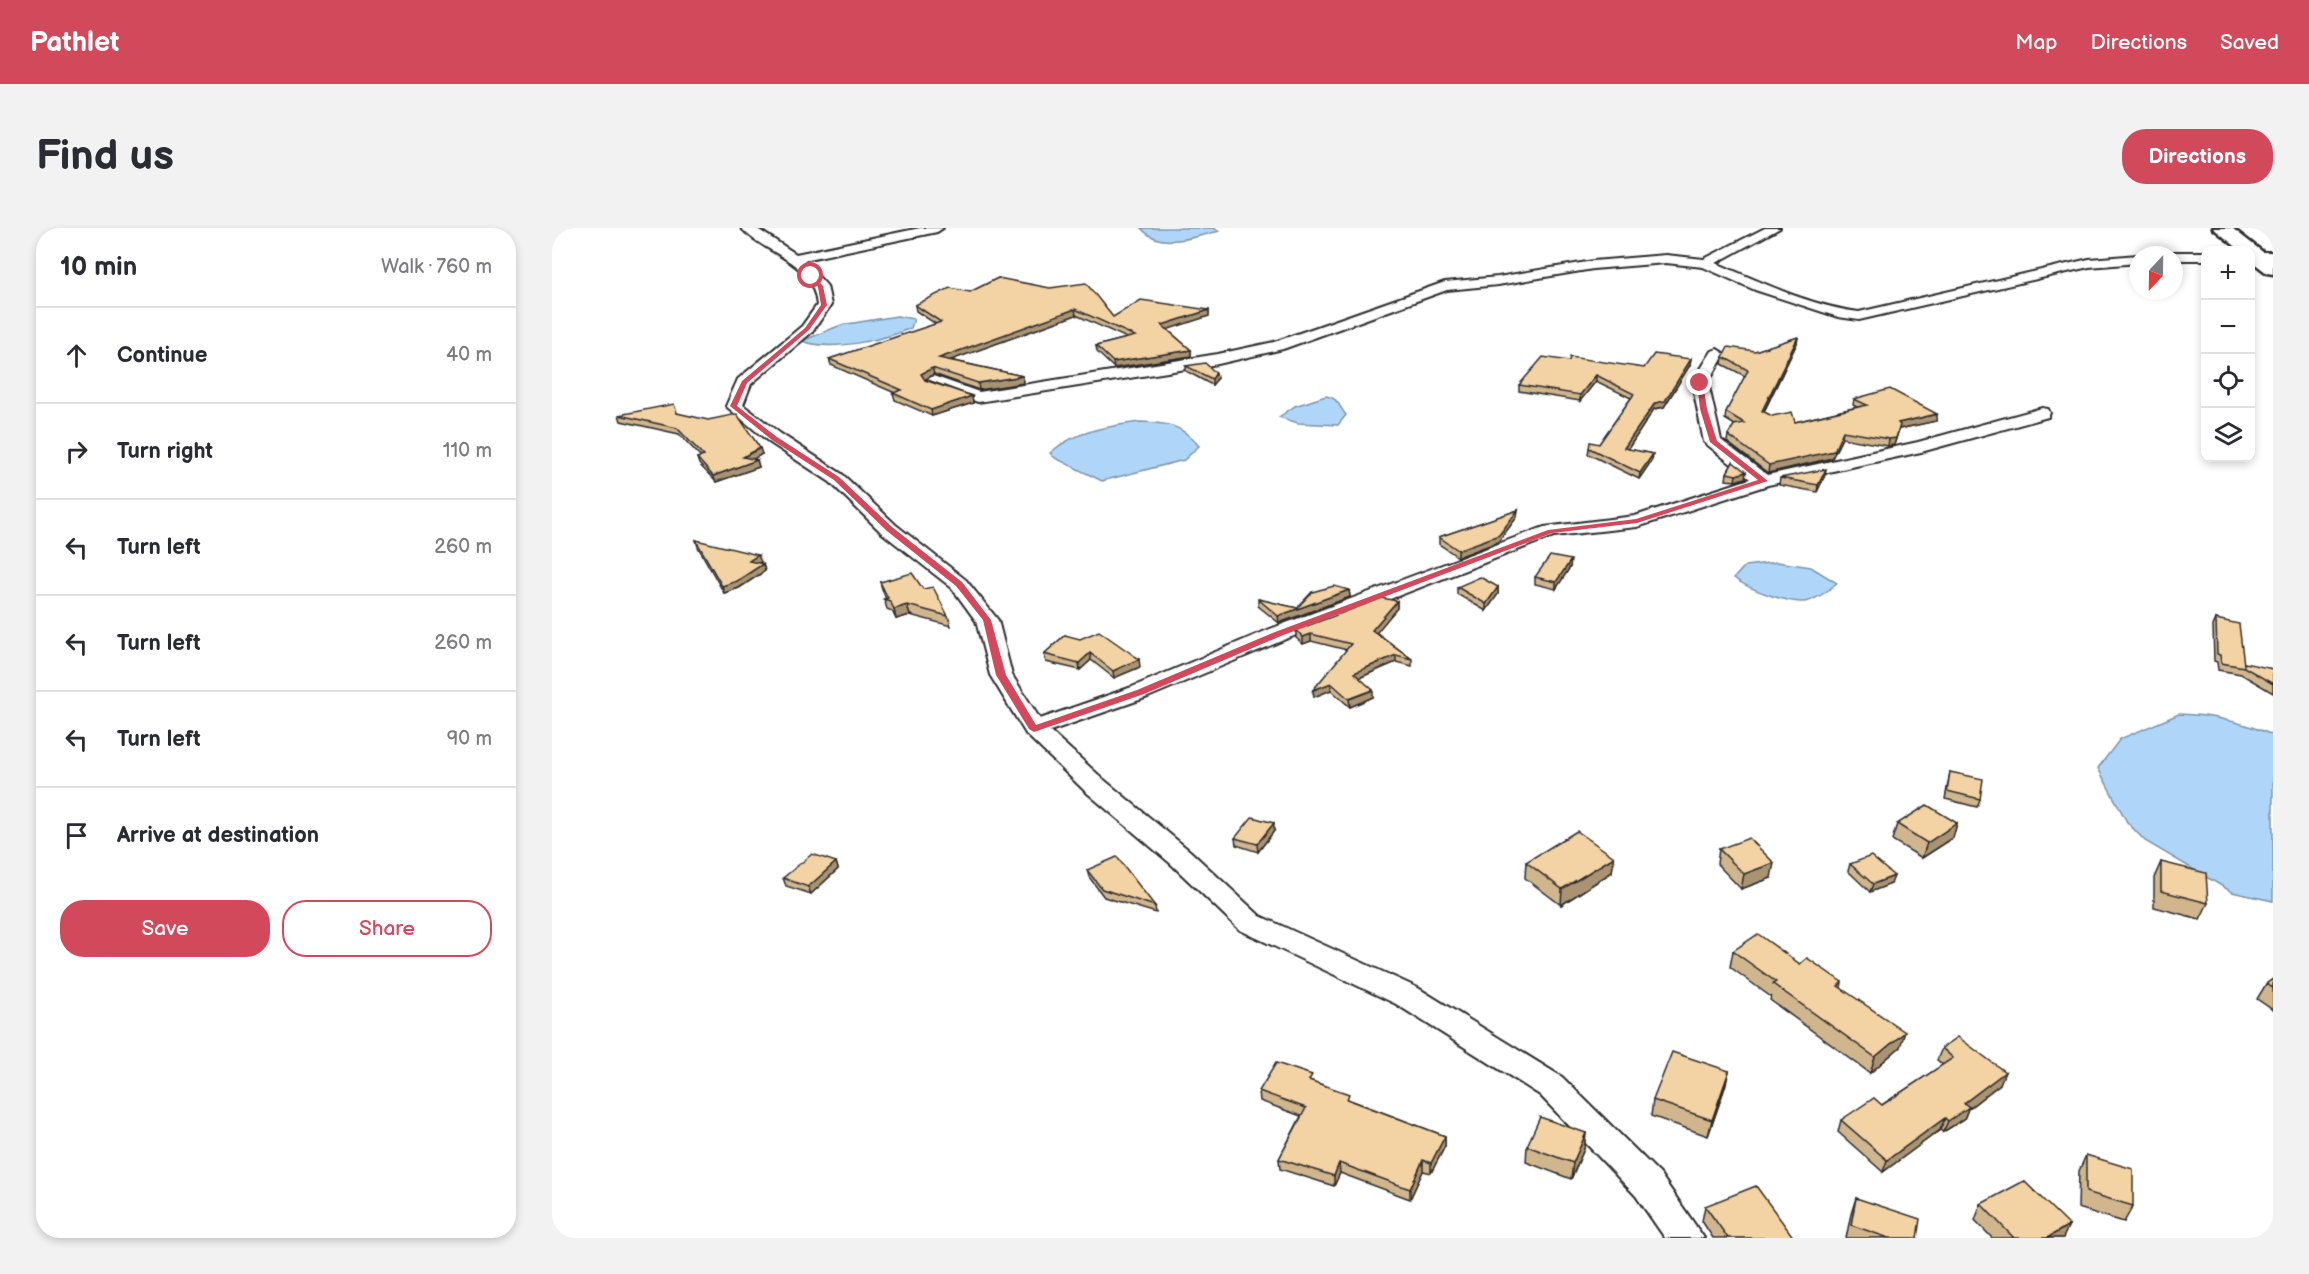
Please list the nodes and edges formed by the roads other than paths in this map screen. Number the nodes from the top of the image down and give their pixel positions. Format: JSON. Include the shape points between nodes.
{"nodes":[{"id":1,"x":747,"y":228,"type":"edge"},
{"id":2,"x":938,"y":228,"type":"edge"},
{"id":3,"x":1774,"y":228,"type":"edge"},
{"id":4,"x":2221,"y":228,"type":"edge"},
{"id":5,"x":2256,"y":254,"type":"edge"},
{"id":6,"x":2183,"y":256,"type":"edge"},
{"id":7,"x":2201,"y":256,"type":"edge"},
{"id":8,"x":793,"y":259,"type":"junction"},
{"id":9,"x":2129,"y":259,"type":"edge"},
{"id":10,"x":1706,"y":263,"type":"junction"},
{"id":11,"x":2273,"y":269,"type":"edge"},
{"id":12,"x":1717,"y":354,"type":"dead end"},
{"id":13,"x":933,"y":381,"type":"edge"},
{"id":14,"x":2042,"y":413,"type":"dead end"},
{"id":15,"x":1764,"y":481,"type":"junction"},
{"id":16,"x":1034,"y":729,"type":"junction"},
{"id":17,"x":1686,"y":1238,"type":"edge"}],
"edges":[{"from":1,"to":8,"type":"street"},
{"from":2,"to":8,"type":"street"},
{"from":3,"to":10,"type":"street"},
{"from":4,"to":5,"type":"highway"},
{"from":5,"to":11,"type":"highway"},
{"from":6,"to":7,"type":"street"},
{"from":8,"to":16,"type":"street","via":[[821,286],[824,305],[807,329],[744,382],[734,406],[837,478],[889,529],[959,584],[987,620],[1001,675]]},
{"from":9,"to":10,"type":"street","via":[[2089,263],[1859,316],[1760,287]]},
{"from":10,"to":13,"type":"street","via":[[1666,259],[1593,265],[1445,286],[1278,346],[1030,390],[978,397]]},
{"from":12,"to":15,"type":"street","via":[[1700,383],[1713,442]]},
{"from":14,"to":15,"type":"street","via":[[1921,447]]},
{"from":15,"to":16,"type":"street","via":[[1637,521],[1551,531],[1278,634],[1140,692]]},
{"from":16,"to":17,"type":"street","via":[[1250,923],[1407,996],[1551,1086],[1648,1185]]}]}
